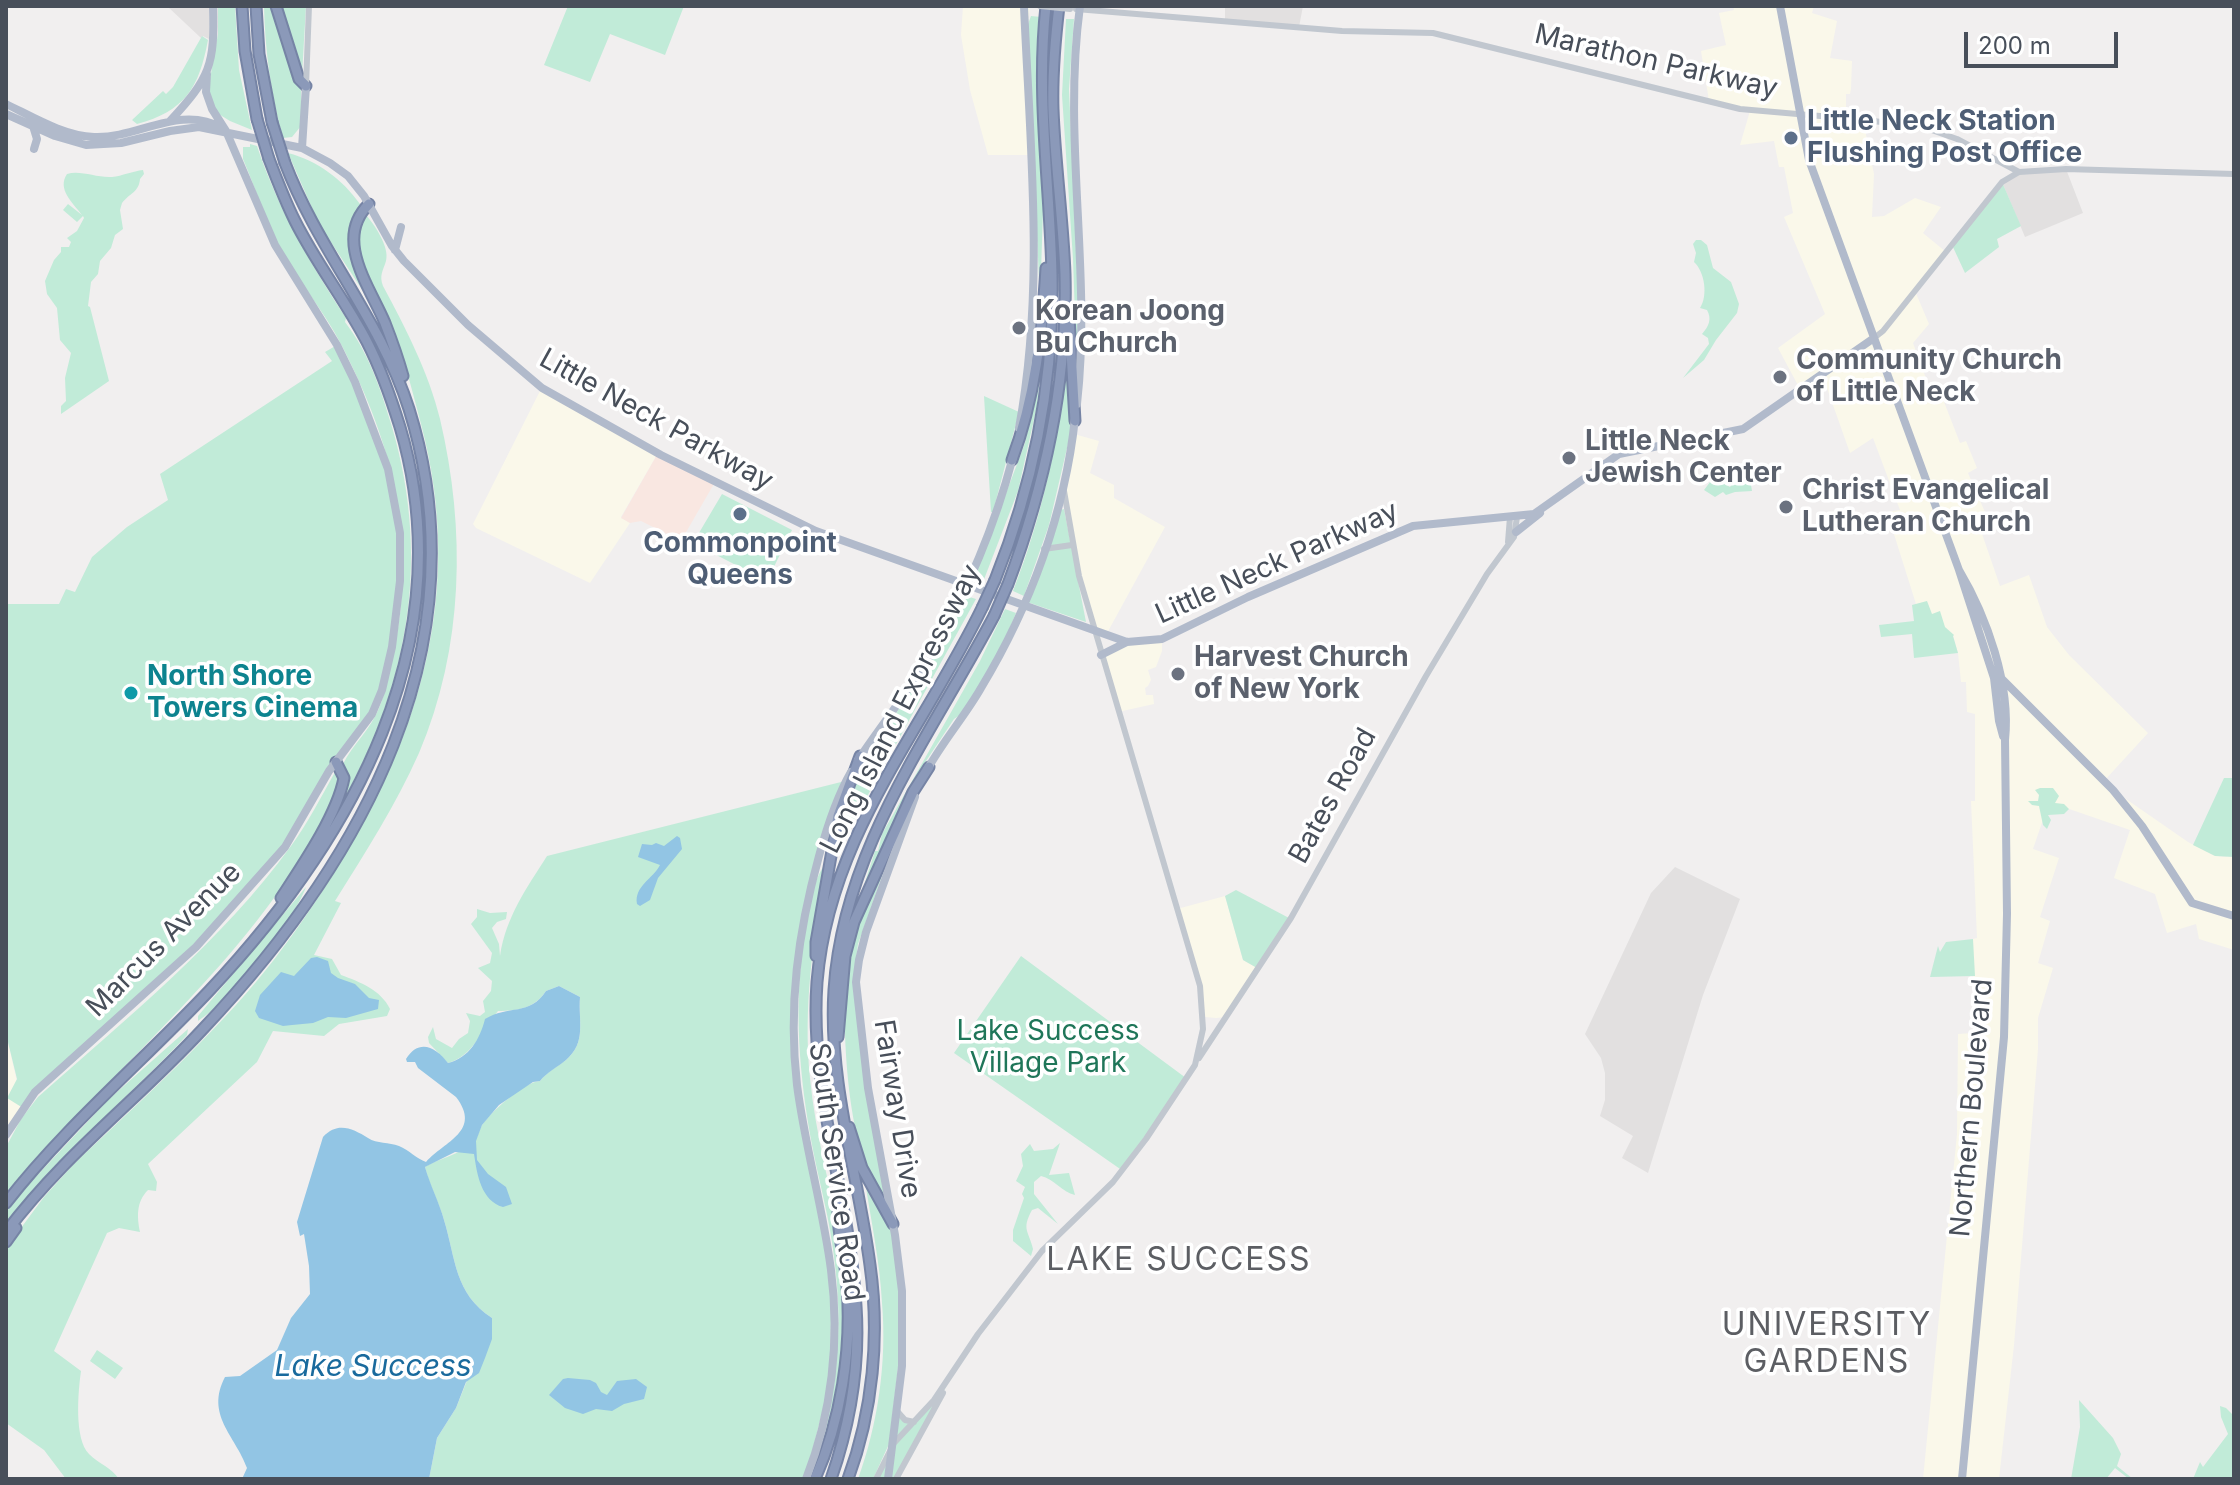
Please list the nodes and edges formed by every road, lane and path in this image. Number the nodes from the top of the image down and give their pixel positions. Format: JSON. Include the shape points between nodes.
{"nodes":[{"id":1,"x":213,"y":6,"type":"edge"},
{"id":2,"x":242,"y":6,"type":"edge"},
{"id":3,"x":256,"y":6,"type":"edge"},
{"id":4,"x":276,"y":6,"type":"edge"},
{"id":5,"x":309,"y":6,"type":"edge"},
{"id":6,"x":1024,"y":6,"type":"edge"},
{"id":7,"x":1038,"y":6,"type":"edge"},
{"id":8,"x":1046,"y":6,"type":"edge"},
{"id":9,"x":1059,"y":6,"type":"edge"},
{"id":10,"x":1780,"y":6,"type":"edge"},
{"id":11,"x":1076,"y":8,"type":"edge"},
{"id":12,"x":207,"y":74,"type":"junction"},
{"id":13,"x":306,"y":86,"type":"junction"},
{"id":14,"x":6,"y":104,"type":"edge"},
{"id":15,"x":6,"y":114,"type":"edge"},
{"id":16,"x":1800,"y":116,"type":"junction"},
{"id":17,"x":170,"y":121,"type":"junction"},
{"id":18,"x":32,"y":125,"type":"junction"},
{"id":19,"x":226,"y":131,"type":"junction"},
{"id":20,"x":245,"y":135,"type":"junction"},
{"id":21,"x":302,"y":148,"type":"junction"},
{"id":22,"x":34,"y":149,"type":"dead end"},
{"id":23,"x":239,"y":159,"type":"junction"},
{"id":24,"x":2019,"y":172,"type":"junction"},
{"id":25,"x":2234,"y":174,"type":"edge"},
{"id":26,"x":1048,"y":193,"type":"junction"},
{"id":27,"x":369,"y":204,"type":"junction"},
{"id":28,"x":401,"y":227,"type":"dead end"},
{"id":29,"x":395,"y":250,"type":"junction"},
{"id":30,"x":1065,"y":274,"type":"junction"},
{"id":31,"x":1874,"y":338,"type":"junction"},
{"id":32,"x":1075,"y":421,"type":"junction"},
{"id":33,"x":418,"y":442,"type":"junction"},
{"id":34,"x":1012,"y":460,"type":"junction"},
{"id":35,"x":1064,"y":484,"type":"junction"},
{"id":36,"x":1545,"y":507,"type":"junction"},
{"id":37,"x":1513,"y":517,"type":"junction"},
{"id":38,"x":1516,"y":532,"type":"junction"},
{"id":39,"x":1072,"y":545,"type":"junction"},
{"id":40,"x":1507,"y":546,"type":"junction"},
{"id":41,"x":1044,"y":549,"type":"junction"},
{"id":42,"x":966,"y":585,"type":"junction"},
{"id":43,"x":1024,"y":605,"type":"junction"},
{"id":44,"x":1094,"y":630,"type":"junction"},
{"id":45,"x":1127,"y":642,"type":"junction"},
{"id":46,"x":1101,"y":655,"type":"junction"},
{"id":47,"x":1998,"y":678,"type":"junction"},
{"id":48,"x":2022,"y":701,"type":"junction"},
{"id":49,"x":2007,"y":719,"type":"junction"},
{"id":50,"x":2005,"y":740,"type":"junction"},
{"id":51,"x":860,"y":756,"type":"junction"},
{"id":52,"x":336,"y":762,"type":"junction"},
{"id":53,"x":931,"y":763,"type":"junction"},
{"id":54,"x":2234,"y":916,"type":"edge"},
{"id":55,"x":235,"y":962,"type":"junction"},
{"id":56,"x":818,"y":979,"type":"junction"},
{"id":57,"x":835,"y":1064,"type":"junction"},
{"id":58,"x":1195,"y":1065,"type":"junction"},
{"id":59,"x":840,"y":1101,"type":"junction"},
{"id":60,"x":6,"y":1135,"type":"edge"},
{"id":61,"x":41,"y":1188,"type":"junction"},
{"id":62,"x":839,"y":1194,"type":"junction"},
{"id":63,"x":6,"y":1203,"type":"edge"},
{"id":64,"x":893,"y":1224,"type":"junction"},
{"id":65,"x":6,"y":1232,"type":"edge"},
{"id":66,"x":6,"y":1242,"type":"edge"},
{"id":67,"x":954,"y":1372,"type":"junction"},
{"id":68,"x":897,"y":1411,"type":"junction"},
{"id":69,"x":914,"y":1422,"type":"junction"},
{"id":70,"x":892,"y":1446,"type":"junction"},
{"id":71,"x":806,"y":1479,"type":"edge"},
{"id":72,"x":815,"y":1479,"type":"edge"},
{"id":73,"x":831,"y":1479,"type":"edge"},
{"id":74,"x":848,"y":1479,"type":"edge"},
{"id":75,"x":876,"y":1479,"type":"edge"},
{"id":76,"x":888,"y":1479,"type":"edge"},
{"id":77,"x":896,"y":1479,"type":"edge"},
{"id":78,"x":1962,"y":1479,"type":"edge"}],
"edges":[{"from":1,"to":12,"type":"main road"},
{"from":2,"to":55,"type":"highway","bridge":true,"via":[[245,51],[269,159],[295,222],[357,324],[391,399],[410,466],[418,566],[409,647],[378,748],[324,846]]},
{"from":3,"to":33,"type":"highway","bridge":true,"via":[[259,54],[285,163],[307,216],[382,340]]},
{"from":4,"to":13,"type":"highway","via":[[299,79]]},
{"from":5,"to":13,"type":"street"},
{"from":6,"to":34,"type":"main road","name":"South Service Road","via":[[1034,312]]},
{"from":7,"to":11,"type":"street","name":"Marathon Parkway","bridge":true},
{"from":8,"to":26,"type":"highway","name":"Long Island Expressway","via":[[1041,73]]},
{"from":9,"to":30,"type":"highway","name":"Long Island Expressway","via":[[1053,112]]},
{"from":10,"to":16,"type":"main road","name":"Northern Boulevard"},
{"from":11,"to":16,"type":"street","name":"Marathon Parkway","via":[[1342,31],[1433,33],[1729,106]]},
{"from":11,"to":32,"type":"main road","name":"Fairway Drive","via":[[1074,128],[1082,339]]},
{"from":12,"to":17,"type":"main road"},
{"from":12,"to":19,"type":"main road","name":"Marcus Avenue","via":[[206,92]]},
{"from":13,"to":21,"type":"main road"},
{"from":14,"to":17,"type":"main road","name":"Little Neck Parkway","via":[[88,137]]},
{"from":15,"to":18,"type":"main road","name":"Little Neck Parkway"},
{"from":16,"to":24,"type":"street","name":"Marathon Parkway","via":[[1926,128]]},
{"from":16,"to":31,"type":"main road","name":"Northern Boulevard","via":[[1809,160]]},
{"from":17,"to":19,"type":"main road","name":"Little Neck Parkway","via":[[199,119]]},
{"from":18,"to":19,"type":"main road","name":"Little Neck Parkway","via":[[94,145],[190,128]]},
{"from":18,"to":22,"type":"main road"},
{"from":19,"to":20,"type":"main road","name":"Little Neck Parkway"},
{"from":19,"to":23,"type":"main road","name":"Marcus Avenue"},
{"from":20,"to":21,"type":"main road","name":"Little Neck Parkway"},
{"from":20,"to":23,"type":"main road"},
{"from":21,"to":27,"type":"main road","name":"Little Neck Parkway","via":[[348,176]]},
{"from":23,"to":52,"type":"main road","name":"Marcus Avenue","via":[[275,245],[355,382],[388,469],[398,520],[400,591],[387,672],[372,714]]},
{"from":24,"to":25,"type":"street"},
{"from":24,"to":31,"type":"street","name":"Little Neck Parkway","via":[[2002,182]]},
{"from":26,"to":34,"type":"highway","via":[[1040,341],[1027,415]]},
{"from":26,"to":56,"type":"highway","name":"Long Island Expressway","bridge":true,"via":[[1052,311],[1043,405],[1027,485],[982,608],[856,835],[831,904]]},
{"from":27,"to":29,"type":"main road","name":"Little Neck Parkway"},
{"from":27,"to":33,"type":"highway","via":[[358,218],[354,252],[406,384]]},
{"from":28,"to":29,"type":"main road"},
{"from":29,"to":42,"type":"main road","name":"Little Neck Parkway","via":[[468,325],[542,388],[804,526]]},
{"from":30,"to":32,"type":"highway"},
{"from":30,"to":57,"type":"highway","name":"Long Island Expressway","bridge":true,"via":[[1054,417],[1037,498],[994,616],[885,809],[862,861],[845,914],[836,969]]},
{"from":31,"to":36,"type":"main road","name":"Little Neck Parkway","via":[[1743,429],[1619,454]]},
{"from":31,"to":47,"type":"main road","name":"Northern Boulevard","via":[[1970,589]]},
{"from":32,"to":35,"type":"main road","name":"Fairway Drive"},
{"from":33,"to":61,"type":"highway","via":[[432,549],[428,621],[402,725],[372,791],[300,913],[252,975]]},
{"from":34,"to":42,"type":"main road","name":"South Service Road"},
{"from":35,"to":39,"type":"street"},
{"from":35,"to":41,"type":"main road","name":"Fairway Drive"},
{"from":36,"to":37,"type":"main road","name":"Little Neck Parkway"},
{"from":36,"to":38,"type":"main road"},
{"from":37,"to":38,"type":"street","name":"Bates Road"},
{"from":37,"to":40,"type":"street","name":"Bates Road"},
{"from":37,"to":45,"type":"main road","name":"Little Neck Parkway","via":[[1413,526],[1162,639]]},
{"from":38,"to":40,"type":"street","name":"Bates Road"},
{"from":39,"to":41,"type":"street"},
{"from":39,"to":44,"type":"street"},
{"from":40,"to":58,"type":"street","name":"Bates Road","via":[[1426,676],[1291,918]]},
{"from":41,"to":43,"type":"main road","name":"Fairway Drive"},
{"from":42,"to":43,"type":"main road","name":"Little Neck Parkway"},
{"from":42,"to":51,"type":"main road","name":"South Service Road","via":[[923,667]]},
{"from":43,"to":44,"type":"main road","name":"Little Neck Parkway"},
{"from":43,"to":53,"type":"main road","name":"Fairway Drive","via":[[980,690]]},
{"from":44,"to":45,"type":"main road","name":"Little Neck Parkway"},
{"from":44,"to":46,"type":"street"},
{"from":45,"to":46,"type":"main road"},
{"from":46,"to":58,"type":"street","via":[[1200,986],[1203,1029]]},
{"from":47,"to":48,"type":"main road"},
{"from":47,"to":49,"type":"main road","name":"Northern Boulevard"},
{"from":47,"to":50,"type":"main road","name":"Northern Boulevard"},
{"from":48,"to":49,"type":"main road","via":[[2011,704]]},
{"from":48,"to":54,"type":"main road","via":[[2124,803],[2192,903]]},
{"from":49,"to":50,"type":"main road","name":"Northern Boulevard"},
{"from":50,"to":78,"type":"main road","name":"Northern Boulevard","via":[[2004,1037]]},
{"from":51,"to":56,"type":"highway","via":[[837,822],[816,942]]},
{"from":51,"to":71,"type":"main road","name":"South Service Road","via":[[831,814],[806,903],[793,995],[798,1087],[834,1308],[828,1401]]},
{"from":52,"to":55,"type":"highway","via":[[344,778],[339,795],[297,873]]},
{"from":52,"to":60,"type":"main road","name":"Marcus Avenue","via":[[290,840],[239,902],[35,1092]]},
{"from":53,"to":57,"type":"highway","via":[[850,933]]},
{"from":53,"to":64,"type":"main road","name":"Fairway Drive","via":[[866,932],[857,969],[868,1088]]},
{"from":55,"to":63,"type":"highway"},
{"from":56,"to":62,"type":"highway","name":"Long Island Expressway","via":[[817,1064]]},
{"from":57,"to":59,"type":"highway","name":"Long Island Expressway"},
{"from":58,"to":67,"type":"street","name":"Bates Road","via":[[1126,1167],[1042,1251]]},
{"from":59,"to":64,"type":"highway","via":[[862,1168]]},
{"from":59,"to":74,"type":"highway","name":"Long Island Expressway","via":[[870,1265],[874,1321],[867,1405]]},
{"from":61,"to":65,"type":"highway"},
{"from":61,"to":66,"type":"highway"},
{"from":62,"to":72,"type":"highway","via":[[848,1292],[846,1351],[832,1431]]},
{"from":62,"to":73,"type":"highway","name":"Long Island Expressway","via":[[853,1269],[857,1345],[848,1418]]},
{"from":64,"to":68,"type":"main road","name":"Fairway Drive","via":[[903,1310]]},
{"from":67,"to":69,"type":"street"},
{"from":67,"to":77,"type":"street"},
{"from":68,"to":69,"type":"street"},
{"from":68,"to":70,"type":"main road","name":"Fairway Drive"},
{"from":69,"to":70,"type":"street"},
{"from":70,"to":75,"type":"street"},
{"from":70,"to":76,"type":"main road","name":"Fairway Drive"}]}
